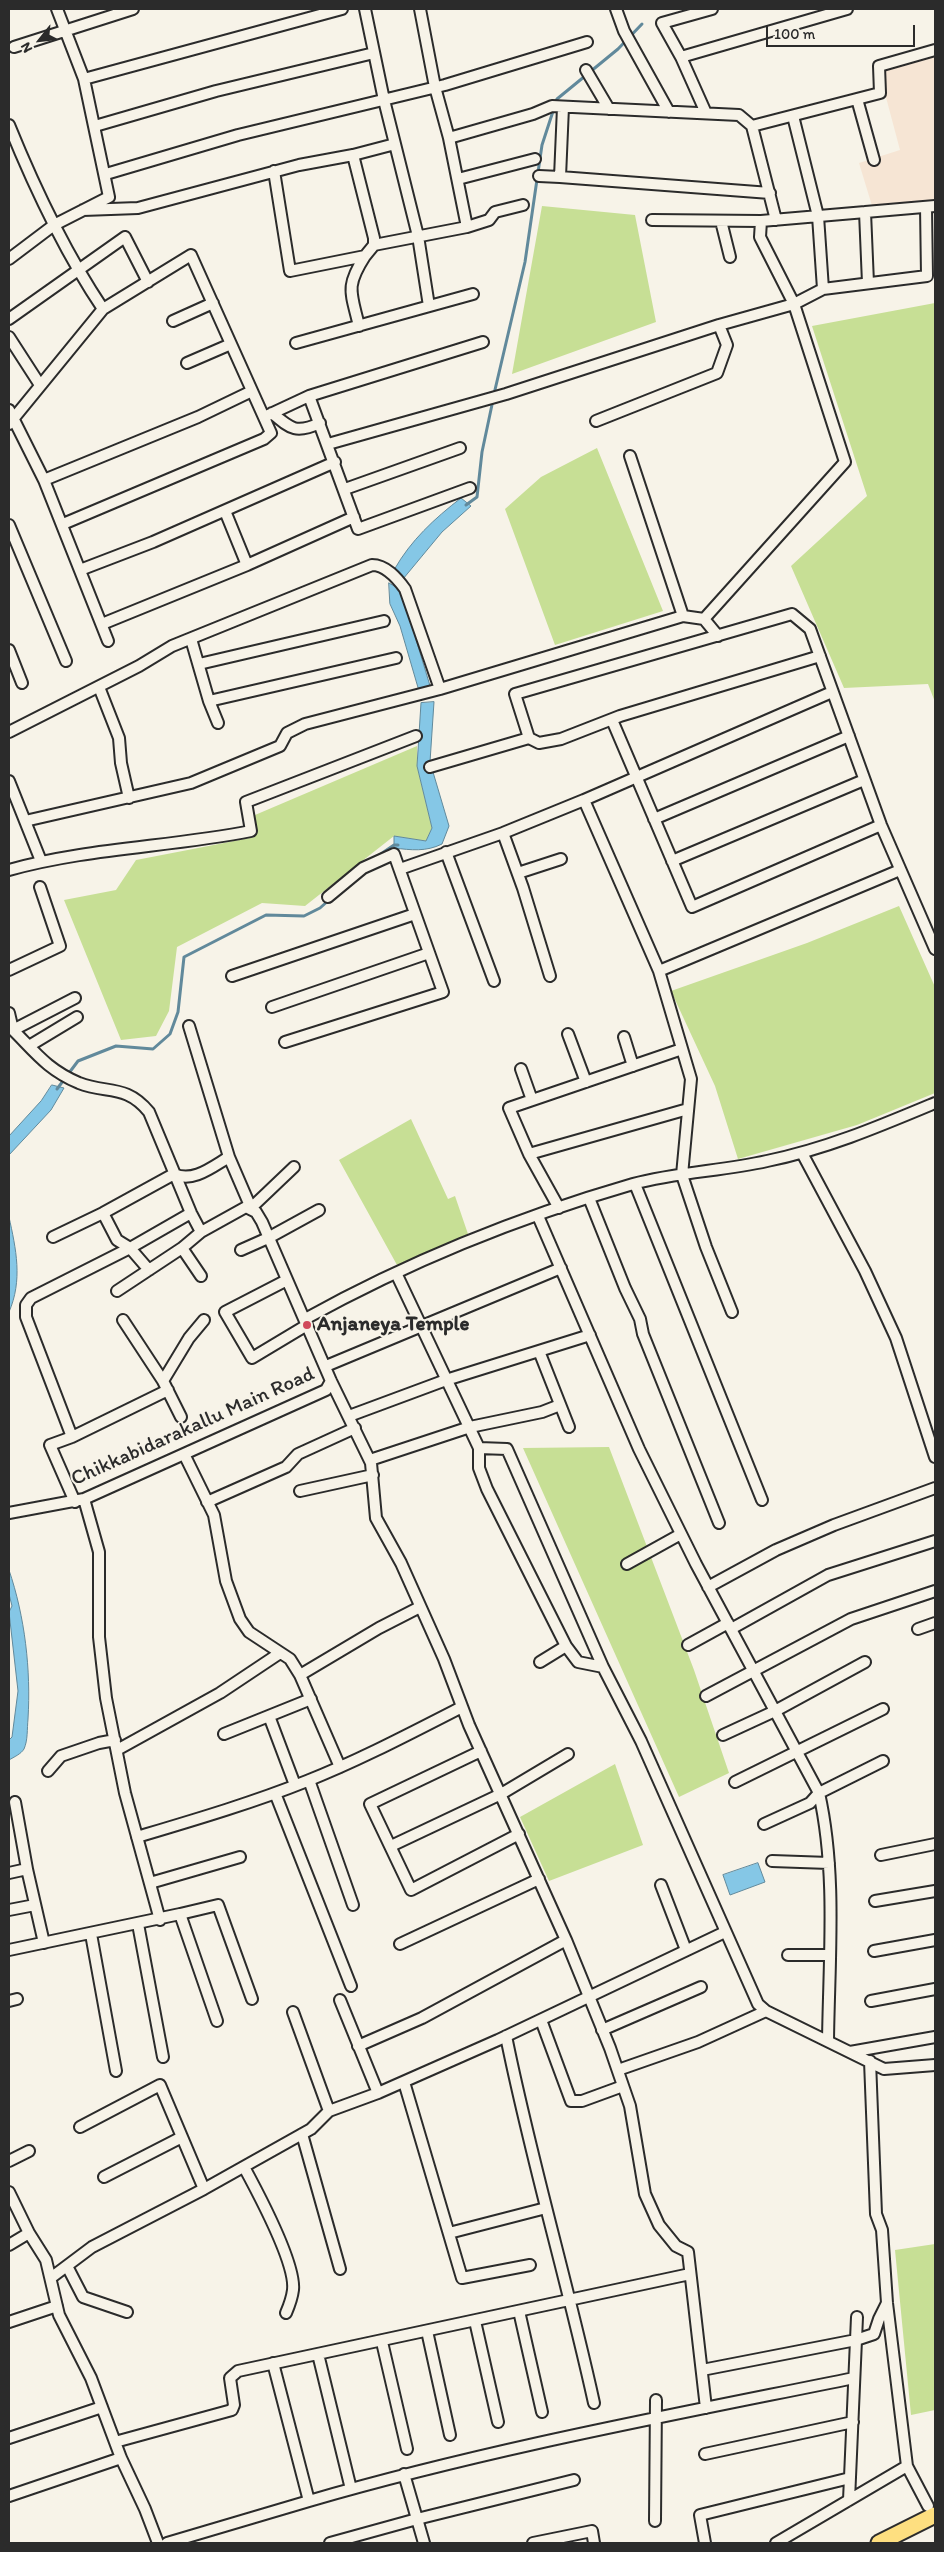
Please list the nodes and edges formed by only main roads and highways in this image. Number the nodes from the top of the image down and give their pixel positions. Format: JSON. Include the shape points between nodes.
{"nodes":[{"id":1,"x":932,"y":2510,"type":"edge"},
{"id":2,"x":879,"y":2543,"type":"edge"}],
"edges":[{"from":1,"to":2,"type":"highway"}]}
